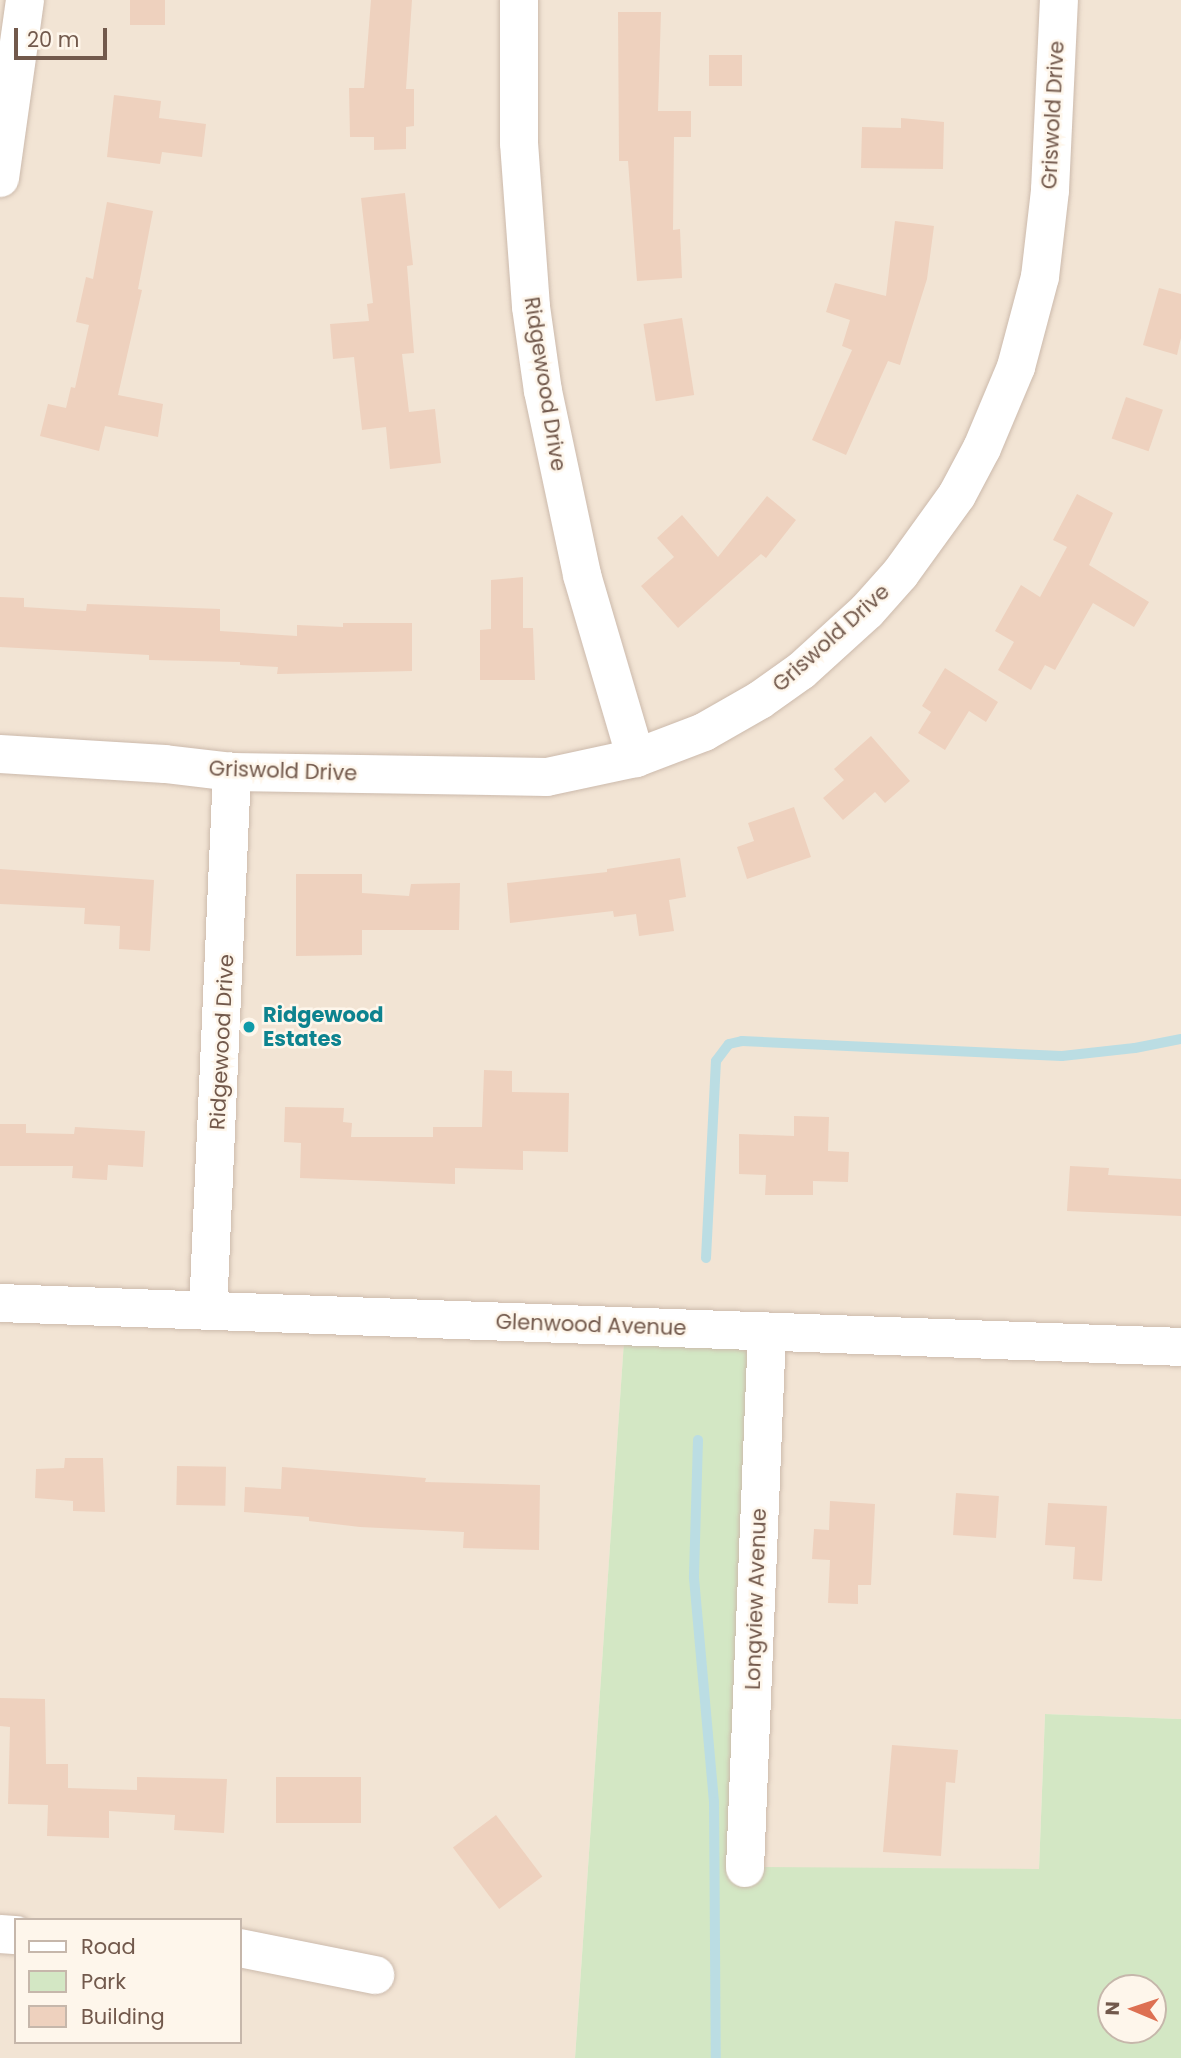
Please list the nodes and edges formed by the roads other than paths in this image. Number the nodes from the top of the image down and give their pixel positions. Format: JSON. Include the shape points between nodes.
{"nodes":[{"id":1,"x":25,"y":0,"type":"edge"},
{"id":2,"x":519,"y":0,"type":"edge"},
{"id":3,"x":1059,"y":0,"type":"edge"},
{"id":4,"x":0,"y":178,"type":"edge"},
{"id":5,"x":0,"y":754,"type":"edge"},
{"id":6,"x":636,"y":758,"type":"junction"},
{"id":7,"x":232,"y":772,"type":"junction"},
{"id":8,"x":0,"y":1303,"type":"edge"},
{"id":9,"x":208,"y":1311,"type":"junction"},
{"id":10,"x":767,"y":1331,"type":"junction"},
{"id":11,"x":1181,"y":1347,"type":"edge"},
{"id":12,"x":745,"y":1868,"type":"dead end"},
{"id":13,"x":242,"y":1948,"type":"edge"},
{"id":14,"x":375,"y":1975,"type":"dead end"}],
"edges":[{"from":1,"to":4,"type":"street"},
{"from":2,"to":6,"type":"street","name":"Ridgewood Drive","via":[[524,226],[543,391],[582,575]]},
{"from":3,"to":6,"type":"street","name":"Griswold Drive","via":[[1050,190],[1040,277],[1016,367],[957,495],[901,574],[801,671],[722,723]]},
{"from":5,"to":7,"type":"street","name":"Griswold Drive"},
{"from":6,"to":7,"type":"street","name":"Griswold Drive","via":[[547,777]]},
{"from":7,"to":9,"type":"street","name":"Ridgewood Drive"},
{"from":8,"to":9,"type":"street","name":"Glenwood Avenue"},
{"from":9,"to":10,"type":"street","name":"Glenwood Avenue"},
{"from":10,"to":11,"type":"street","name":"Glenwood Avenue"},
{"from":10,"to":12,"type":"street","name":"Longview Avenue"},
{"from":13,"to":14,"type":"street"}]}
